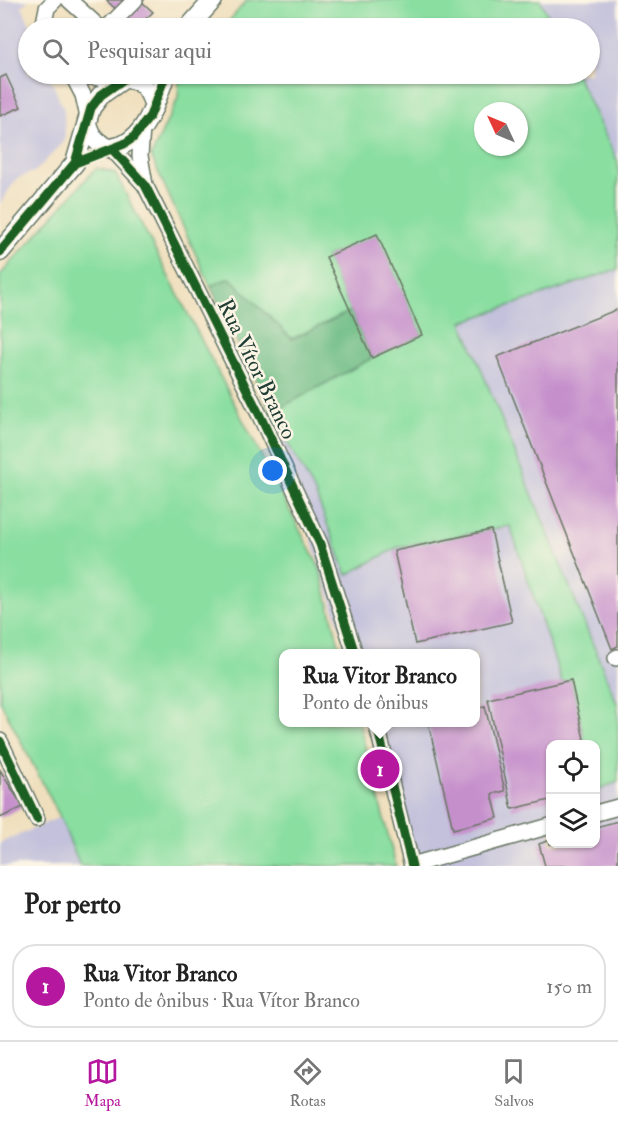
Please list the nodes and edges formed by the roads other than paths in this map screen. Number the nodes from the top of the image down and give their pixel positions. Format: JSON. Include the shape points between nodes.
{"nodes":[{"id":1,"x":55,"y":0,"type":"edge"},
{"id":2,"x":69,"y":0,"type":"edge"},
{"id":3,"x":135,"y":0,"type":"edge"},
{"id":4,"x":213,"y":0,"type":"edge"},
{"id":5,"x":45,"y":18,"type":"edge"},
{"id":6,"x":89,"y":18,"type":"edge"},
{"id":7,"x":117,"y":18,"type":"edge"},
{"id":8,"x":197,"y":18,"type":"edge"},
{"id":9,"x":78,"y":84,"type":"edge"},
{"id":10,"x":116,"y":84,"type":"edge"},
{"id":11,"x":143,"y":84,"type":"edge"},
{"id":12,"x":162,"y":84,"type":"edge"},
{"id":13,"x":154,"y":107,"type":"junction"},
{"id":14,"x":87,"y":120,"type":"junction"},
{"id":15,"x":142,"y":128,"type":"junction"},
{"id":16,"x":110,"y":148,"type":"junction"},
{"id":17,"x":75,"y":163,"type":"junction"},
{"id":18,"x":145,"y":185,"type":"junction"},
{"id":19,"x":0,"y":252,"type":"edge"},
{"id":20,"x":353,"y":649,"type":"edge"},
{"id":21,"x":377,"y":727,"type":"edge"},
{"id":22,"x":0,"y":741,"type":"edge"},
{"id":23,"x":618,"y":807,"type":"edge"},
{"id":24,"x":600,"y":812,"type":"edge"},
{"id":25,"x":37,"y":819,"type":"dead end"},
{"id":26,"x":546,"y":827,"type":"edge"},
{"id":27,"x":412,"y":865,"type":"edge"}],
"edges":[{"from":1,"to":5,"type":"street","via":[[47,8]]},
{"from":2,"to":6,"type":"street"},
{"from":3,"to":7,"type":"street"},
{"from":4,"to":8,"type":"main road"},
{"from":9,"to":14,"type":"street"},
{"from":10,"to":14,"type":"main road","via":[[101,95]]},
{"from":11,"to":13,"type":"main road"},
{"from":12,"to":13,"type":"main road"},
{"from":13,"to":15,"type":"main road"},
{"from":14,"to":16,"type":"main road","via":[[96,141]]},
{"from":14,"to":17,"type":"main road"},
{"from":15,"to":16,"type":"main road","via":[[124,144]]},
{"from":15,"to":18,"type":"street","name":"Rua Vítor Branco","via":[[140,156]]},
{"from":16,"to":17,"type":"main road"},
{"from":16,"to":18,"type":"street","name":"Rua Vítor Branco"},
{"from":17,"to":19,"type":"main road"},
{"from":18,"to":20,"type":"street","name":"Rua Vítor Branco","via":[[320,544]]},
{"from":21,"to":27,"type":"street"},
{"from":22,"to":25,"type":"street"},
{"from":23,"to":24,"type":"street"},
{"from":26,"to":27,"type":"street"}]}
